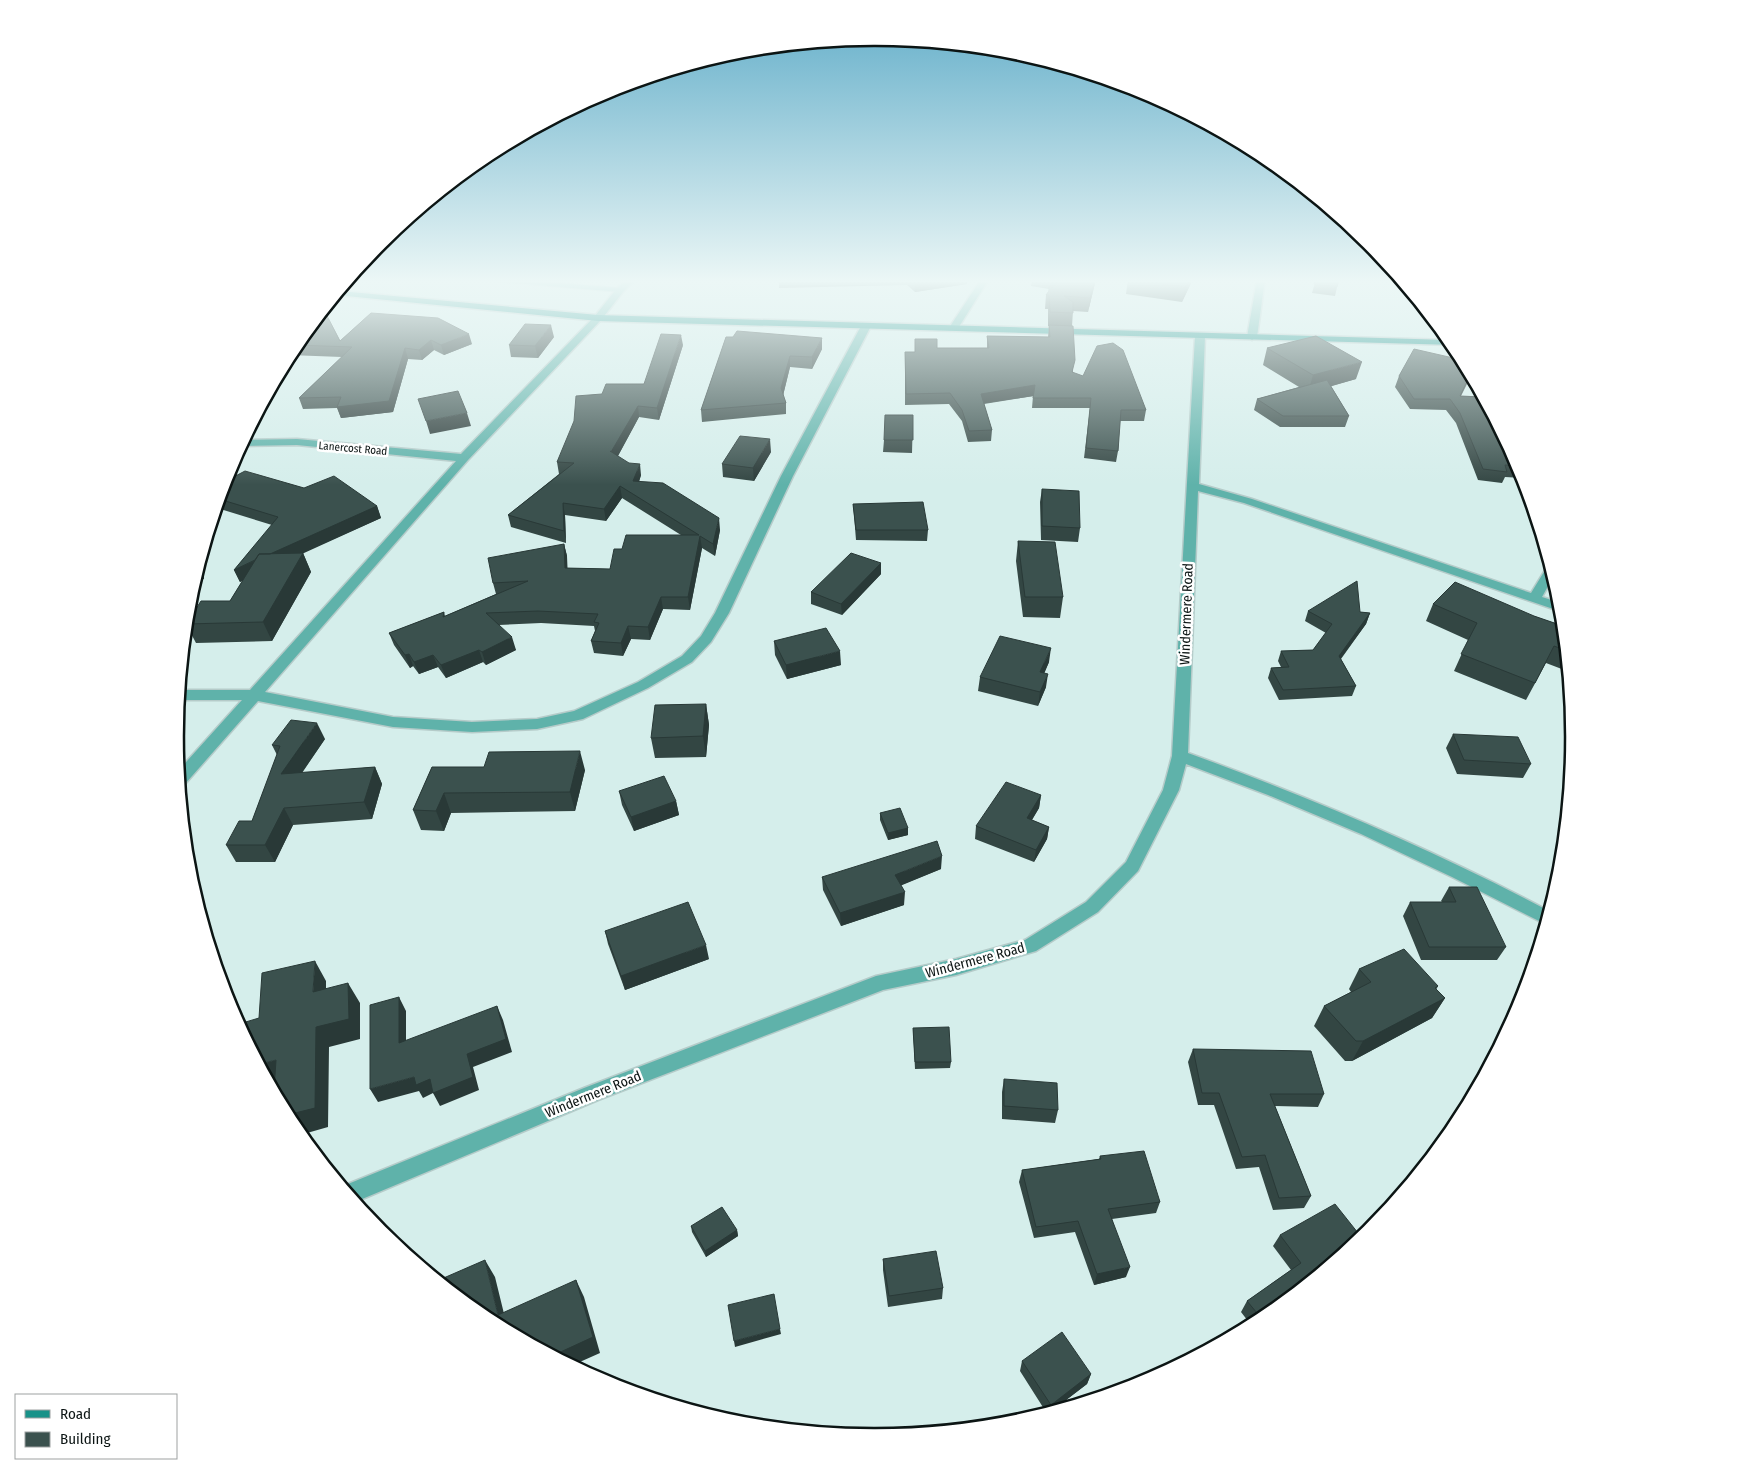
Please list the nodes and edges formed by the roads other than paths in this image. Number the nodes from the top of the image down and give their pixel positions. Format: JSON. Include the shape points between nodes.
{"nodes":[{"id":1,"x":569,"y":348,"type":"edge"},
{"id":2,"x":855,"y":348,"type":"edge"},
{"id":3,"x":1199,"y":348,"type":"edge"},
{"id":4,"x":250,"y":443,"type":"edge"},
{"id":5,"x":464,"y":458,"type":"junction"},
{"id":6,"x":1193,"y":486,"type":"junction"},
{"id":7,"x":1546,"y":578,"type":"edge"},
{"id":8,"x":1534,"y":598,"type":"junction"},
{"id":9,"x":1552,"y":605,"type":"edge"},
{"id":10,"x":185,"y":695,"type":"edge"},
{"id":11,"x":254,"y":695,"type":"junction"},
{"id":12,"x":1180,"y":756,"type":"junction"},
{"id":13,"x":185,"y":773,"type":"edge"},
{"id":14,"x":1542,"y":915,"type":"edge"},
{"id":15,"x":355,"y":1192,"type":"edge"}],
"edges":[{"from":1,"to":5,"type":"street"},
{"from":2,"to":11,"type":"street","via":[[787,476],[722,613],[706,639],[687,659],[620,697],[578,715],[537,724],[472,727],[403,723]]},
{"from":3,"to":6,"type":"street","name":"Windermere Road"},
{"from":4,"to":5,"type":"street","name":"Lanercost Road","via":[[298,442]]},
{"from":5,"to":11,"type":"street"},
{"from":6,"to":8,"type":"street","via":[[1248,501]]},
{"from":6,"to":12,"type":"street","name":"Windermere Road"},
{"from":7,"to":8,"type":"street"},
{"from":8,"to":9,"type":"street"},
{"from":10,"to":11,"type":"street"},
{"from":11,"to":13,"type":"street"},
{"from":12,"to":14,"type":"street","via":[[1283,794],[1485,884]]},
{"from":12,"to":15,"type":"street","name":"Windermere Road","via":[[1171,790],[1132,866],[1092,908],[1030,946],[956,967],[882,982],[591,1094]]}]}
